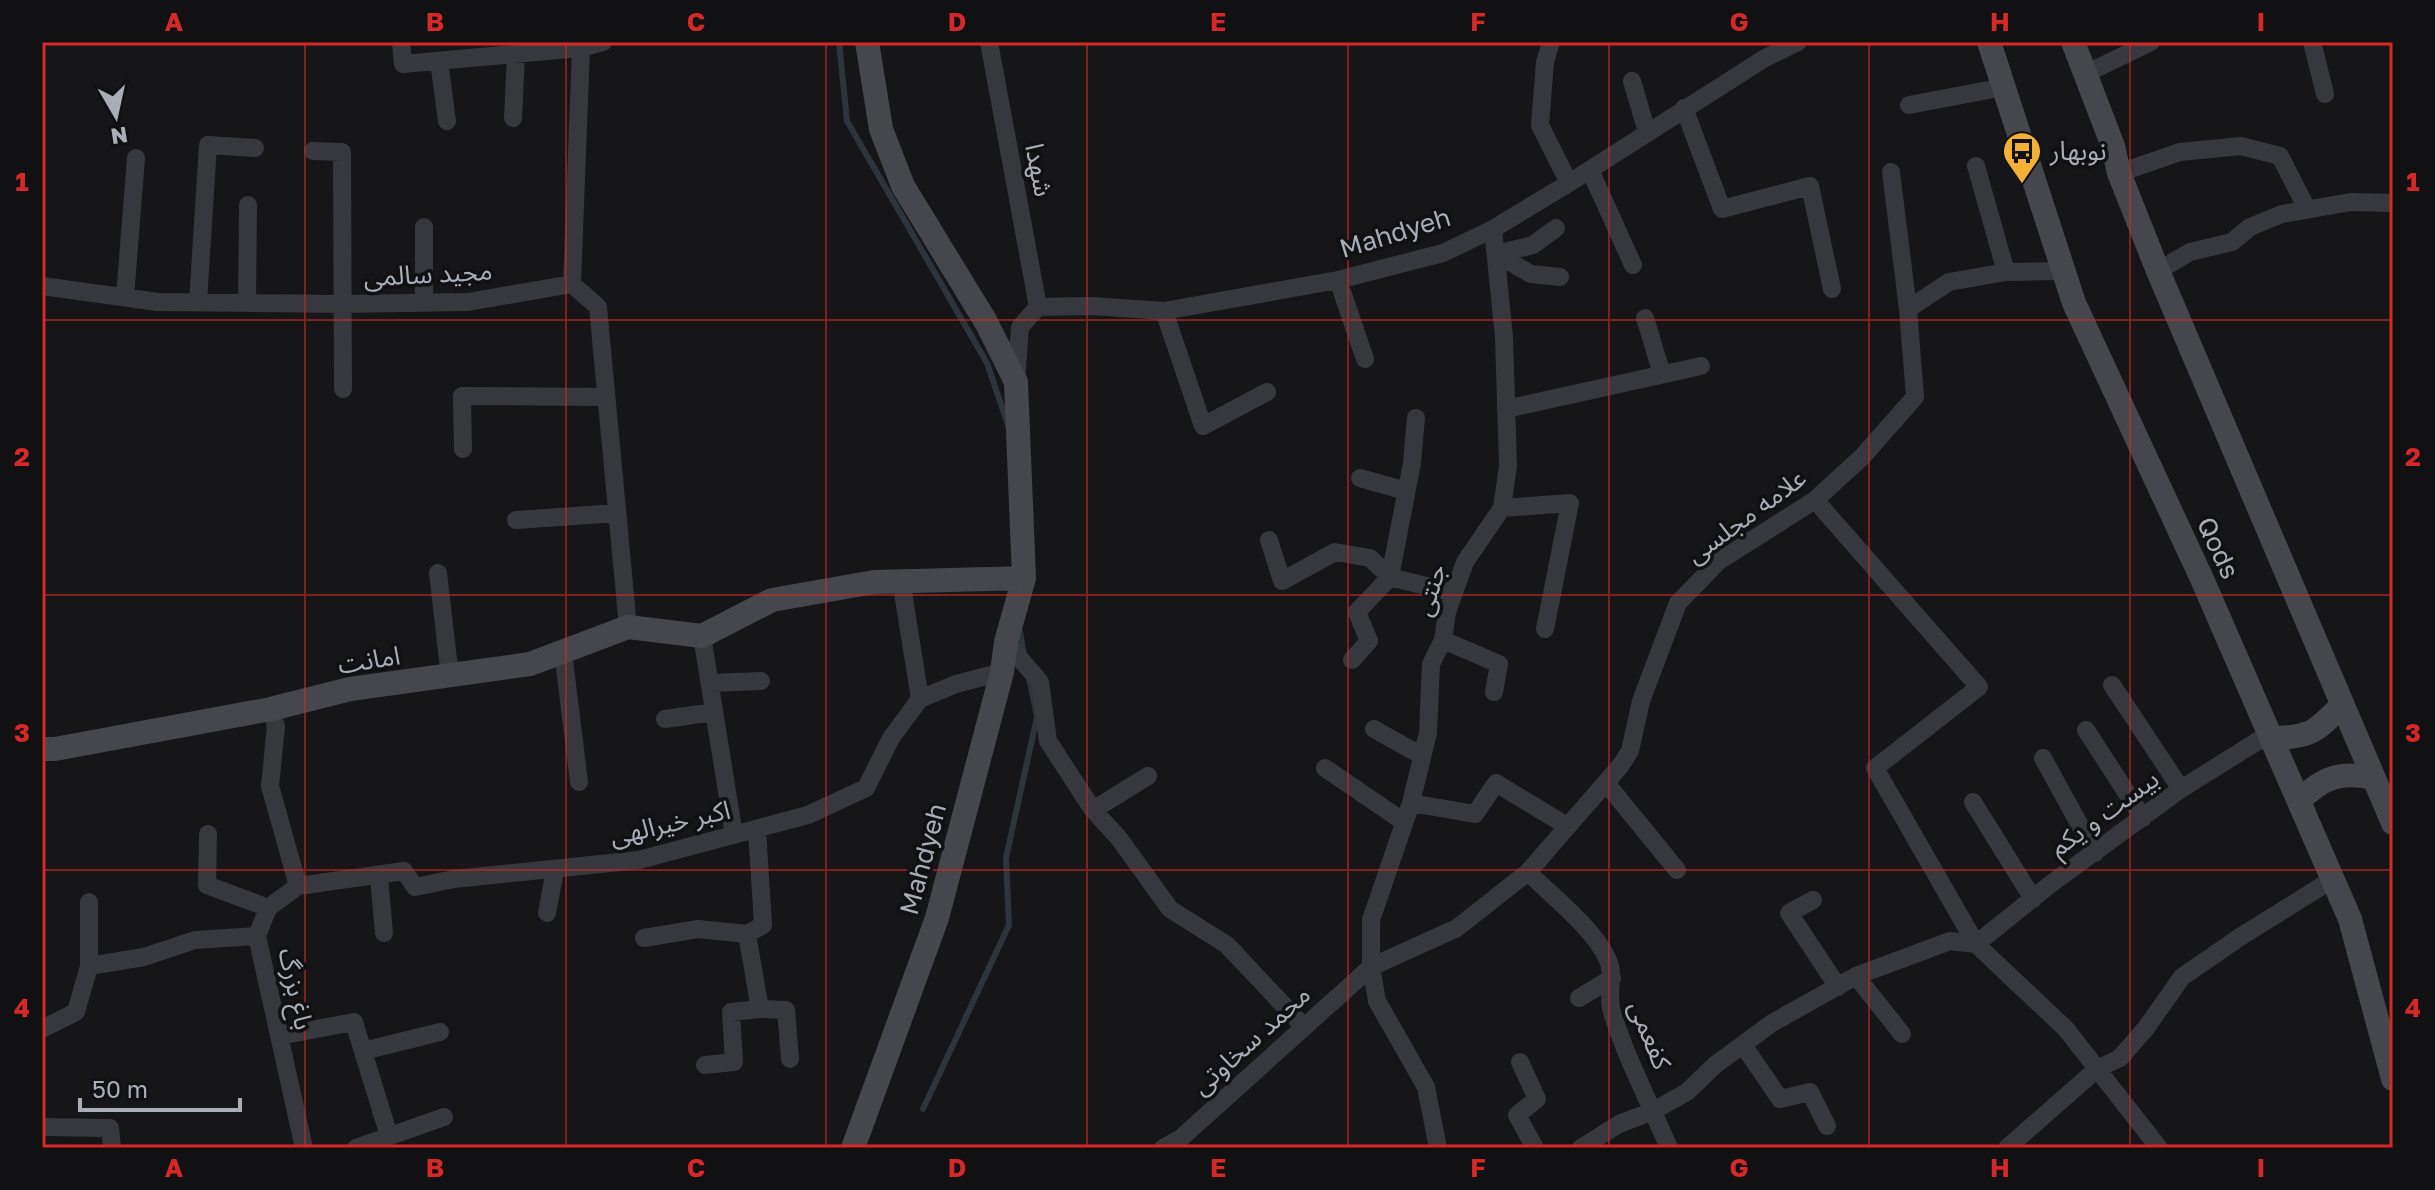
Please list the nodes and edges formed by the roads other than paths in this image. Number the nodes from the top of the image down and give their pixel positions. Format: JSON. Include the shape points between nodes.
{"nodes":[{"id":1,"x":401,"y":42,"type":"edge"},
{"id":2,"x":601,"y":42,"type":"edge"},
{"id":3,"x":867,"y":42,"type":"edge"},
{"id":4,"x":989,"y":42,"type":"edge"},
{"id":5,"x":1551,"y":42,"type":"edge"},
{"id":6,"x":1798,"y":42,"type":"edge"},
{"id":7,"x":1989,"y":42,"type":"edge"},
{"id":8,"x":2073,"y":42,"type":"edge"},
{"id":9,"x":2151,"y":42,"type":"edge"},
{"id":10,"x":2312,"y":42,"type":"edge"},
{"id":11,"x":581,"y":48,"type":"junction"},
{"id":12,"x":516,"y":54,"type":"junction"},
{"id":13,"x":439,"y":61,"type":"junction"},
{"id":14,"x":2085,"y":74,"type":"junction"},
{"id":15,"x":1632,"y":81,"type":"dead end"},
{"id":16,"x":2004,"y":87,"type":"junction"},
{"id":17,"x":2325,"y":94,"type":"dead end"},
{"id":18,"x":1909,"y":105,"type":"dead end"},
{"id":19,"x":1684,"y":108,"type":"junction"},
{"id":20,"x":513,"y":118,"type":"dead end"},
{"id":21,"x":447,"y":121,"type":"dead end"},
{"id":22,"x":1647,"y":132,"type":"junction"},
{"id":23,"x":255,"y":148,"type":"dead end"},
{"id":24,"x":313,"y":151,"type":"dead end"},
{"id":25,"x":136,"y":158,"type":"dead end"},
{"id":26,"x":1976,"y":166,"type":"dead end"},
{"id":27,"x":1590,"y":170,"type":"junction"},
{"id":28,"x":1891,"y":172,"type":"dead end"},
{"id":29,"x":2119,"y":173,"type":"junction"},
{"id":30,"x":1569,"y":183,"type":"junction"},
{"id":31,"x":2393,"y":203,"type":"edge"},
{"id":32,"x":248,"y":205,"type":"dead end"},
{"id":33,"x":2307,"y":209,"type":"junction"},
{"id":34,"x":424,"y":227,"type":"dead end"},
{"id":35,"x":1556,"y":228,"type":"dead end"},
{"id":36,"x":1493,"y":229,"type":"junction"},
{"id":37,"x":1496,"y":254,"type":"junction"},
{"id":38,"x":1633,"y":265,"type":"dead end"},
{"id":39,"x":2064,"y":271,"type":"junction"},
{"id":40,"x":2158,"y":271,"type":"junction"},
{"id":41,"x":2006,"y":272,"type":"junction"},
{"id":42,"x":1560,"y":277,"type":"dead end"},
{"id":43,"x":1338,"y":280,"type":"junction"},
{"id":44,"x":572,"y":284,"type":"junction"},
{"id":45,"x":42,"y":286,"type":"edge"},
{"id":46,"x":1832,"y":289,"type":"dead end"},
{"id":47,"x":125,"y":297,"type":"junction"},
{"id":48,"x":198,"y":302,"type":"junction"},
{"id":49,"x":247,"y":303,"type":"junction"},
{"id":50,"x":424,"y":303,"type":"junction"},
{"id":51,"x":343,"y":304,"type":"junction"},
{"id":52,"x":1038,"y":307,"type":"junction"},
{"id":53,"x":1908,"y":309,"type":"junction"},
{"id":54,"x":1164,"y":311,"type":"junction"},
{"id":55,"x":1645,"y":318,"type":"dead end"},
{"id":56,"x":1365,"y":359,"type":"dead end"},
{"id":57,"x":1701,"y":366,"type":"dead end"},
{"id":58,"x":1662,"y":374,"type":"junction"},
{"id":59,"x":1016,"y":382,"type":"junction"},
{"id":60,"x":343,"y":389,"type":"dead end"},
{"id":61,"x":1267,"y":392,"type":"dead end"},
{"id":62,"x":606,"y":397,"type":"junction"},
{"id":63,"x":1506,"y":409,"type":"junction"},
{"id":64,"x":1416,"y":418,"type":"dead end"},
{"id":65,"x":463,"y":449,"type":"dead end"},
{"id":66,"x":1360,"y":478,"type":"dead end"},
{"id":67,"x":1406,"y":491,"type":"junction"},
{"id":68,"x":1815,"y":500,"type":"junction"},
{"id":69,"x":1502,"y":508,"type":"junction"},
{"id":70,"x":617,"y":513,"type":"junction"},
{"id":71,"x":516,"y":520,"type":"dead end"},
{"id":72,"x":1269,"y":540,"type":"dead end"},
{"id":73,"x":438,"y":573,"type":"dead end"},
{"id":74,"x":1390,"y":577,"type":"junction"},
{"id":75,"x":1024,"y":578,"type":"junction"},
{"id":76,"x":901,"y":580,"type":"junction"},
{"id":77,"x":1454,"y":593,"type":"junction"},
{"id":78,"x":628,"y":627,"type":"junction"},
{"id":79,"x":1545,"y":629,"type":"dead end"},
{"id":80,"x":702,"y":636,"type":"junction"},
{"id":81,"x":1443,"y":640,"type":"junction"},
{"id":82,"x":1006,"y":642,"type":"junction"},
{"id":83,"x":563,"y":652,"type":"junction"},
{"id":84,"x":1352,"y":660,"type":"dead end"},
{"id":85,"x":1002,"y":672,"type":"junction"},
{"id":86,"x":450,"y":677,"type":"junction"},
{"id":87,"x":761,"y":681,"type":"dead end"},
{"id":88,"x":710,"y":683,"type":"junction"},
{"id":89,"x":2112,"y":685,"type":"dead end"},
{"id":90,"x":1494,"y":692,"type":"dead end"},
{"id":91,"x":920,"y":699,"type":"junction"},
{"id":92,"x":2342,"y":705,"type":"junction"},
{"id":93,"x":271,"y":709,"type":"junction"},
{"id":94,"x":714,"y":712,"type":"junction"},
{"id":95,"x":665,"y":719,"type":"dead end"},
{"id":96,"x":1374,"y":729,"type":"dead end"},
{"id":97,"x":2086,"y":730,"type":"dead end"},
{"id":98,"x":2270,"y":736,"type":"junction"},
{"id":99,"x":42,"y":749,"type":"edge"},
{"id":100,"x":1422,"y":756,"type":"junction"},
{"id":101,"x":2043,"y":758,"type":"dead end"},
{"id":102,"x":1325,"y":768,"type":"dead end"},
{"id":103,"x":1148,"y":776,"type":"dead end"},
{"id":104,"x":2374,"y":778,"type":"junction"},
{"id":105,"x":579,"y":782,"type":"dead end"},
{"id":106,"x":1606,"y":783,"type":"junction"},
{"id":107,"x":2181,"y":789,"type":"junction"},
{"id":108,"x":2299,"y":801,"type":"junction"},
{"id":109,"x":1973,"y":802,"type":"dead end"},
{"id":110,"x":1411,"y":803,"type":"junction"},
{"id":111,"x":1093,"y":810,"type":"junction"},
{"id":112,"x":2143,"y":818,"type":"junction"},
{"id":113,"x":1404,"y":822,"type":"junction"},
{"id":114,"x":2393,"y":823,"type":"edge"},
{"id":115,"x":1567,"y":826,"type":"junction"},
{"id":116,"x":757,"y":829,"type":"junction"},
{"id":117,"x":208,"y":834,"type":"dead end"},
{"id":118,"x":734,"y":835,"type":"junction"},
{"id":119,"x":2095,"y":853,"type":"junction"},
{"id":120,"x":555,"y":870,"type":"junction"},
{"id":121,"x":1677,"y":870,"type":"dead end"},
{"id":122,"x":1528,"y":872,"type":"junction"},
{"id":123,"x":379,"y":876,"type":"junction"},
{"id":124,"x":2333,"y":879,"type":"junction"},
{"id":125,"x":298,"y":886,"type":"junction"},
{"id":126,"x":2033,"y":899,"type":"junction"},
{"id":127,"x":1813,"y":900,"type":"dead end"},
{"id":128,"x":89,"y":902,"type":"dead end"},
{"id":129,"x":268,"y":908,"type":"junction"},
{"id":130,"x":547,"y":913,"type":"dead end"},
{"id":131,"x":384,"y":933,"type":"dead end"},
{"id":132,"x":747,"y":934,"type":"junction"},
{"id":133,"x":257,"y":936,"type":"junction"},
{"id":134,"x":644,"y":938,"type":"dead end"},
{"id":135,"x":1976,"y":944,"type":"junction"},
{"id":136,"x":89,"y":966,"type":"junction"},
{"id":137,"x":1371,"y":967,"type":"junction"},
{"id":138,"x":1856,"y":976,"type":"junction"},
{"id":139,"x":1612,"y":978,"type":"junction"},
{"id":140,"x":1838,"y":987,"type":"junction"},
{"id":141,"x":1579,"y":998,"type":"dead end"},
{"id":142,"x":760,"y":1009,"type":"junction"},
{"id":143,"x":1304,"y":1027,"type":"junction"},
{"id":144,"x":42,"y":1029,"type":"edge"},
{"id":145,"x":440,"y":1032,"type":"dead end"},
{"id":146,"x":1902,"y":1034,"type":"dead end"},
{"id":147,"x":279,"y":1036,"type":"junction"},
{"id":148,"x":1743,"y":1045,"type":"junction"},
{"id":149,"x":363,"y":1051,"type":"junction"},
{"id":150,"x":790,"y":1059,"type":"dead end"},
{"id":151,"x":1520,"y":1062,"type":"dead end"},
{"id":152,"x":705,"y":1065,"type":"dead end"},
{"id":153,"x":2097,"y":1069,"type":"junction"},
{"id":154,"x":2393,"y":1079,"type":"edge"},
{"id":155,"x":1653,"y":1111,"type":"junction"},
{"id":156,"x":444,"y":1117,"type":"dead end"},
{"id":157,"x":1827,"y":1126,"type":"dead end"},
{"id":158,"x":42,"y":1127,"type":"edge"},
{"id":159,"x":389,"y":1136,"type":"junction"},
{"id":160,"x":112,"y":1148,"type":"edge"},
{"id":161,"x":304,"y":1148,"type":"edge"},
{"id":162,"x":356,"y":1148,"type":"edge"},
{"id":163,"x":853,"y":1148,"type":"edge"},
{"id":164,"x":1163,"y":1148,"type":"edge"},
{"id":165,"x":1438,"y":1148,"type":"edge"},
{"id":166,"x":1535,"y":1148,"type":"edge"},
{"id":167,"x":1581,"y":1148,"type":"edge"},
{"id":168,"x":1669,"y":1148,"type":"edge"},
{"id":169,"x":2007,"y":1148,"type":"edge"},
{"id":170,"x":2159,"y":1148,"type":"edge"}],
"edges":[{"from":1,"to":13,"type":"street","via":[[403,64]]},
{"from":2,"to":11,"type":"street"},
{"from":3,"to":59,"type":"street","via":[[881,129],[903,186]]},
{"from":4,"to":52,"type":"street","name":"شهدا"},
{"from":5,"to":30,"type":"street","via":[[1540,125]]},
{"from":6,"to":19,"type":"street","name":"Mahdyeh"},
{"from":7,"to":16,"type":"street","name":"Qods"},
{"from":8,"to":14,"type":"street","name":"Qods"},
{"from":9,"to":14,"type":"street"},
{"from":10,"to":17,"type":"street"},
{"from":11,"to":12,"type":"street"},
{"from":11,"to":44,"type":"street"},
{"from":12,"to":13,"type":"street"},
{"from":12,"to":20,"type":"street"},
{"from":13,"to":21,"type":"street"},
{"from":14,"to":29,"type":"street","name":"Qods"},
{"from":15,"to":22,"type":"street"},
{"from":16,"to":18,"type":"street"},
{"from":16,"to":39,"type":"street","name":"Qods"},
{"from":19,"to":22,"type":"street","name":"Mahdyeh"},
{"from":19,"to":46,"type":"street","via":[[1722,209],[1810,186]]},
{"from":22,"to":27,"type":"street","name":"Mahdyeh"},
{"from":23,"to":48,"type":"street","via":[[208,145]]},
{"from":24,"to":51,"type":"street","via":[[342,152]]},
{"from":25,"to":47,"type":"street"},
{"from":26,"to":41,"type":"street"},
{"from":27,"to":30,"type":"street","name":"Mahdyeh"},
{"from":27,"to":38,"type":"street"},
{"from":28,"to":53,"type":"street","name":"علامه مجلسی"},
{"from":29,"to":33,"type":"street","via":[[2180,152],[2241,146],[2280,156]]},
{"from":29,"to":40,"type":"street","name":"Qods"},
{"from":30,"to":36,"type":"street","name":"Mahdyeh"},
{"from":31,"to":33,"type":"street"},
{"from":32,"to":49,"type":"street"},
{"from":33,"to":40,"type":"street","via":[[2261,222],[2232,242],[2190,252]]},
{"from":34,"to":50,"type":"street"},
{"from":35,"to":37,"type":"street","via":[[1533,245]]},
{"from":36,"to":37,"type":"street","name":"جنتی"},
{"from":36,"to":43,"type":"street","name":"Mahdyeh","via":[[1443,253]]},
{"from":37,"to":42,"type":"street","via":[[1531,274]]},
{"from":37,"to":63,"type":"street","name":"جنتی"},
{"from":39,"to":41,"type":"street"},
{"from":39,"to":98,"type":"street","name":"Qods"},
{"from":40,"to":92,"type":"street","name":"Qods"},
{"from":41,"to":53,"type":"street","via":[[1949,282]]},
{"from":43,"to":54,"type":"street","name":"Mahdyeh"},
{"from":43,"to":56,"type":"street"},
{"from":44,"to":50,"type":"street","name":"مجید سالمی","via":[[468,302]]},
{"from":44,"to":62,"type":"street","via":[[598,307]]},
{"from":45,"to":47,"type":"street","name":"مجید سالمی"},
{"from":47,"to":48,"type":"street","name":"مجید سالمی"},
{"from":48,"to":49,"type":"street","name":"مجید سالمی"},
{"from":49,"to":51,"type":"street","name":"مجید سالمی"},
{"from":50,"to":51,"type":"street","name":"مجید سالمی"},
{"from":51,"to":60,"type":"street"},
{"from":52,"to":54,"type":"street","name":"Mahdyeh"},
{"from":52,"to":59,"type":"street","via":[[1020,327]]},
{"from":53,"to":68,"type":"street","name":"علامه مجلسی","via":[[1915,397]]},
{"from":54,"to":61,"type":"street","via":[[1203,426]]},
{"from":55,"to":58,"type":"street"},
{"from":57,"to":58,"type":"street"},
{"from":58,"to":63,"type":"street"},
{"from":59,"to":75,"type":"street","name":"Mahdyeh"},
{"from":62,"to":65,"type":"street","via":[[462,396]]},
{"from":62,"to":70,"type":"street"},
{"from":63,"to":69,"type":"street","name":"جنتی","via":[[1508,466]]},
{"from":64,"to":67,"type":"street"},
{"from":66,"to":67,"type":"street"},
{"from":67,"to":74,"type":"street"},
{"from":68,"to":106,"type":"street","name":"علامه مجلسی","via":[[1719,561],[1678,603],[1641,701],[1630,751]]},
{"from":68,"to":135,"type":"street","via":[[1979,687],[1875,768]]},
{"from":69,"to":77,"type":"street","name":"جنتی","via":[[1465,562]]},
{"from":69,"to":79,"type":"street","via":[[1570,503]]},
{"from":70,"to":71,"type":"street"},
{"from":70,"to":78,"type":"street"},
{"from":72,"to":74,"type":"street","via":[[1282,581],[1335,552],[1370,558]]},
{"from":73,"to":86,"type":"street"},
{"from":74,"to":77,"type":"street"},
{"from":74,"to":84,"type":"street","via":[[1357,612],[1369,641]]},
{"from":75,"to":76,"type":"street"},
{"from":75,"to":82,"type":"street","name":"Mahdyeh"},
{"from":76,"to":80,"type":"street","via":[[772,600]]},
{"from":76,"to":91,"type":"street"},
{"from":77,"to":81,"type":"street","name":"جنتی"},
{"from":78,"to":80,"type":"street","name":"امانت"},
{"from":78,"to":83,"type":"street","name":"امانت"},
{"from":80,"to":88,"type":"street"},
{"from":81,"to":90,"type":"street","via":[[1499,664]]},
{"from":81,"to":100,"type":"street","name":"جنتی","via":[[1431,664]]},
{"from":82,"to":85,"type":"street","name":"Mahdyeh"},
{"from":82,"to":111,"type":"street","via":[[1040,682],[1048,741]]},
{"from":83,"to":86,"type":"street","name":"امانت","via":[[530,664]]},
{"from":83,"to":105,"type":"street"},
{"from":85,"to":91,"type":"street"},
{"from":85,"to":163,"type":"street","name":"Mahdyeh","via":[[937,918]]},
{"from":86,"to":93,"type":"street","name":"امانت","via":[[350,689]]},
{"from":87,"to":88,"type":"street"},
{"from":88,"to":94,"type":"street"},
{"from":89,"to":107,"type":"street"},
{"from":91,"to":116,"type":"street","name":"اکبر خیرالهی","via":[[891,738],[866,788],[808,815]]},
{"from":92,"to":98,"type":"street","via":[[2311,733]]},
{"from":92,"to":104,"type":"street","name":"Qods"},
{"from":93,"to":99,"type":"street","name":"امانت"},
{"from":93,"to":125,"type":"street","via":[[276,726],[270,786]]},
{"from":94,"to":95,"type":"street"},
{"from":94,"to":118,"type":"street"},
{"from":96,"to":100,"type":"street"},
{"from":97,"to":112,"type":"street"},
{"from":98,"to":107,"type":"street","name":"بیست و یکم"},
{"from":98,"to":108,"type":"street","name":"Qods"},
{"from":100,"to":110,"type":"street","name":"جنتی"},
{"from":101,"to":119,"type":"street"},
{"from":102,"to":113,"type":"street"},
{"from":103,"to":111,"type":"street"},
{"from":104,"to":108,"type":"street","via":[[2354,774],[2327,780]]},
{"from":104,"to":114,"type":"street","name":"Qods"},
{"from":106,"to":115,"type":"street","name":"علامه مجلسی"},
{"from":106,"to":121,"type":"street"},
{"from":107,"to":112,"type":"street","name":"بیست و یکم"},
{"from":108,"to":124,"type":"street","name":"Qods"},
{"from":109,"to":126,"type":"street"},
{"from":110,"to":113,"type":"street","name":"جنتی"},
{"from":110,"to":115,"type":"street","via":[[1475,814],[1496,783]]},
{"from":111,"to":143,"type":"street","via":[[1170,909],[1227,945]]},
{"from":112,"to":119,"type":"street","name":"بیست و یکم"},
{"from":113,"to":137,"type":"street","name":"جنتی","via":[[1371,920]]},
{"from":115,"to":122,"type":"street","name":"علامه مجلسی"},
{"from":116,"to":118,"type":"street","name":"اکبر خیرالهی"},
{"from":116,"to":132,"type":"street","via":[[763,925]]},
{"from":117,"to":129,"type":"street","via":[[207,885]]},
{"from":118,"to":120,"type":"street","name":"اکبر خیرالهی","via":[[639,860]]},
{"from":119,"to":126,"type":"street","name":"بیست و یکم"},
{"from":120,"to":123,"type":"street","name":"اکبر خیرالهی","via":[[415,887],[404,871]]},
{"from":120,"to":130,"type":"street"},
{"from":122,"to":137,"type":"street","name":"علامه مجلسی","via":[[1457,928]]},
{"from":122,"to":139,"type":"street","name":"کفعمی","via":[[1595,939],[1609,960]]},
{"from":123,"to":125,"type":"street","name":"اکبر خیرالهی"},
{"from":123,"to":131,"type":"street"},
{"from":124,"to":153,"type":"street","via":[[2182,977],[2120,1058]]},
{"from":124,"to":154,"type":"street","name":"Qods","via":[[2350,919]]},
{"from":125,"to":129,"type":"street"},
{"from":126,"to":135,"type":"street","name":"بیست و یکم"},
{"from":127,"to":140,"type":"street","via":[[1789,913]]},
{"from":128,"to":136,"type":"street"},
{"from":129,"to":133,"type":"street"},
{"from":132,"to":134,"type":"street","via":[[698,929]]},
{"from":132,"to":142,"type":"street"},
{"from":133,"to":136,"type":"street","via":[[195,940],[144,957]]},
{"from":133,"to":147,"type":"street","name":"باغ بزرگ"},
{"from":135,"to":138,"type":"street","via":[[1950,941]]},
{"from":135,"to":153,"type":"street","via":[[2066,1029]]},
{"from":136,"to":144,"type":"street","via":[[76,1012]]},
{"from":137,"to":143,"type":"street","name":"محمد سخاوتی"},
{"from":137,"to":165,"type":"street","name":"جنتی","via":[[1377,1001],[1426,1087]]},
{"from":138,"to":140,"type":"street"},
{"from":138,"to":146,"type":"street"},
{"from":139,"to":141,"type":"street"},
{"from":139,"to":155,"type":"street","name":"کفعمی","via":[[1608,997],[1619,1034]]},
{"from":140,"to":148,"type":"street"},
{"from":142,"to":150,"type":"street","via":[[786,1010]]},
{"from":142,"to":152,"type":"street","via":[[731,1012],[734,1062]]},
{"from":143,"to":164,"type":"street","name":"محمد سخاوتی","via":[[1181,1138]]},
{"from":145,"to":149,"type":"street"},
{"from":147,"to":149,"type":"street","via":[[354,1022]]},
{"from":147,"to":161,"type":"street","name":"باغ بزرگ"},
{"from":148,"to":155,"type":"street","via":[[1687,1092]]},
{"from":148,"to":157,"type":"street","via":[[1780,1099],[1810,1092]]},
{"from":149,"to":159,"type":"street"},
{"from":151,"to":166,"type":"street","via":[[1537,1099],[1517,1115]]},
{"from":153,"to":169,"type":"street"},
{"from":153,"to":170,"type":"street"},
{"from":155,"to":167,"type":"street"},
{"from":155,"to":168,"type":"street","name":"کفعمی"},
{"from":156,"to":159,"type":"street"},
{"from":158,"to":160,"type":"street","via":[[110,1128]]},
{"from":159,"to":162,"type":"street"}]}
